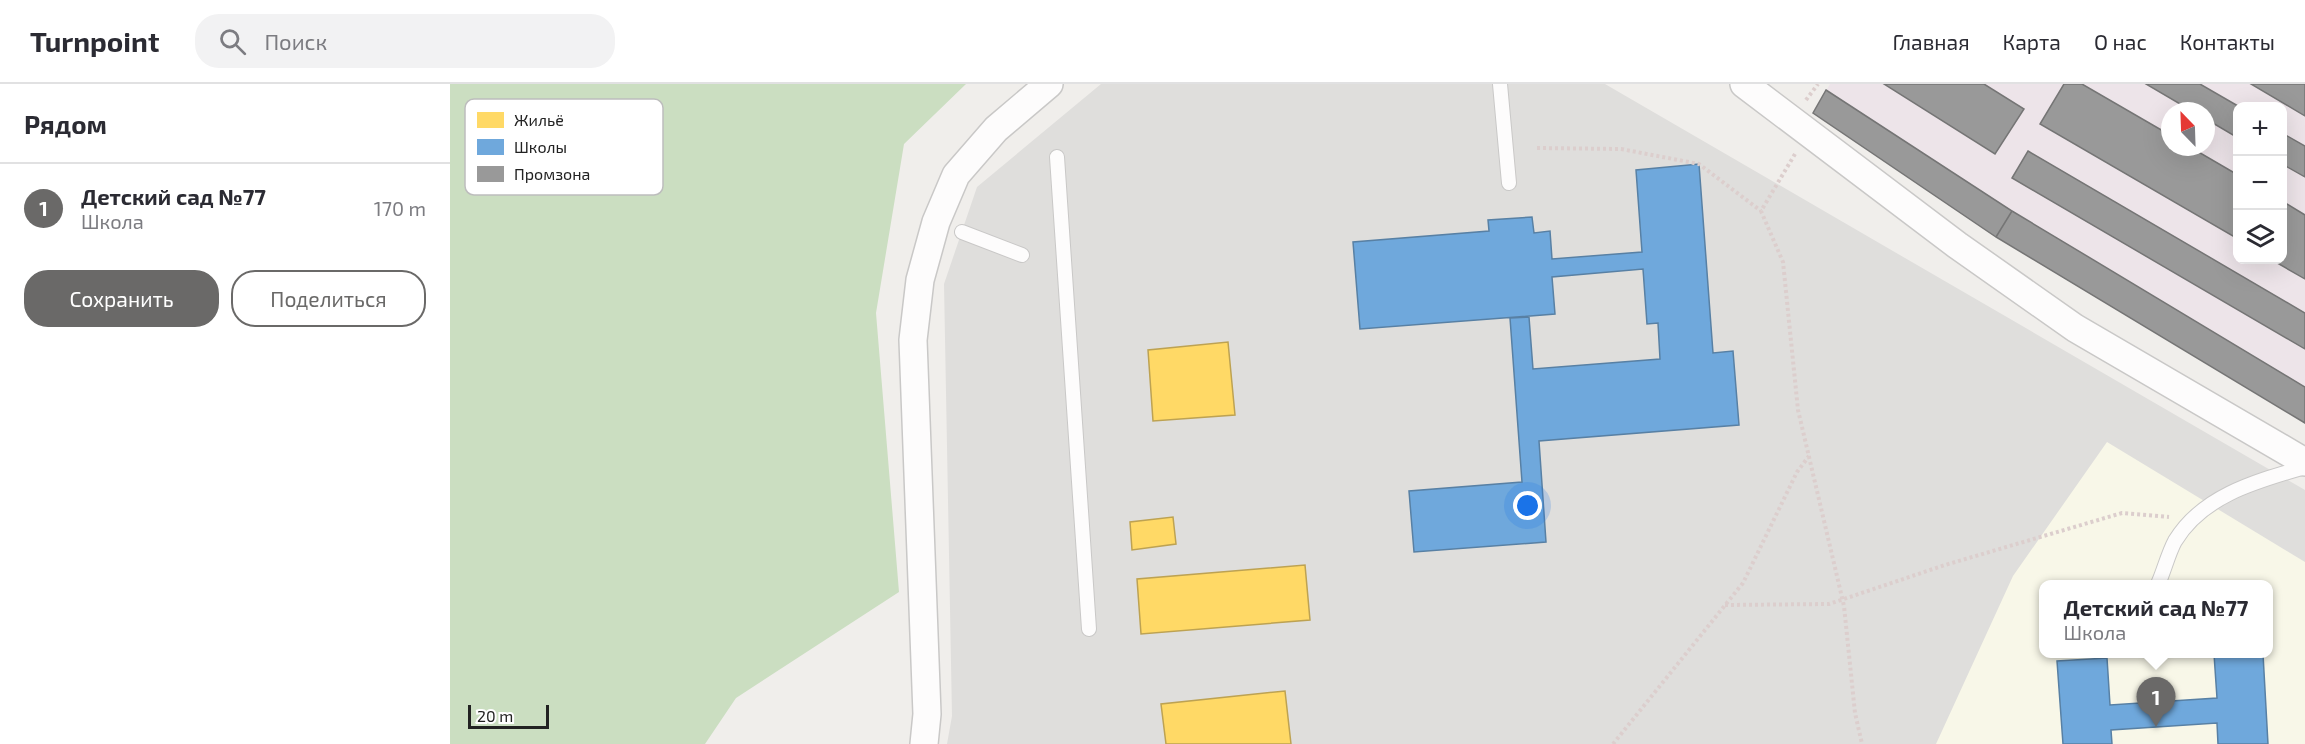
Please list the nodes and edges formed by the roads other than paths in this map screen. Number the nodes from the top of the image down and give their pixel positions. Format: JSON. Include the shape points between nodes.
{"nodes":[{"id":1,"x":1049,"y":84,"type":"edge"},
{"id":2,"x":1500,"y":84,"type":"edge"},
{"id":3,"x":1744,"y":84,"type":"edge"},
{"id":4,"x":1057,"y":157,"type":"dead end"},
{"id":5,"x":1509,"y":183,"type":"dead end"},
{"id":6,"x":962,"y":232,"type":"dead end"},
{"id":7,"x":1022,"y":255,"type":"dead end"},
{"id":8,"x":2305,"y":462,"type":"edge"},
{"id":9,"x":2305,"y":467,"type":"edge"},
{"id":10,"x":2160,"y":580,"type":"edge"},
{"id":11,"x":1089,"y":629,"type":"dead end"},
{"id":12,"x":924,"y":744,"type":"edge"}],
"edges":[{"from":1,"to":12,"type":"street","via":[[996,129],[956,174],[936,222],[920,279],[913,340],[927,714]]},
{"from":2,"to":5,"type":"lane"},
{"from":3,"to":8,"type":"street","via":[[1957,245],[2075,328]]},
{"from":4,"to":11,"type":"lane"},
{"from":6,"to":7,"type":"lane"},
{"from":9,"to":10,"type":"lane","via":[[2248,484],[2204,508],[2175,541]]}]}
